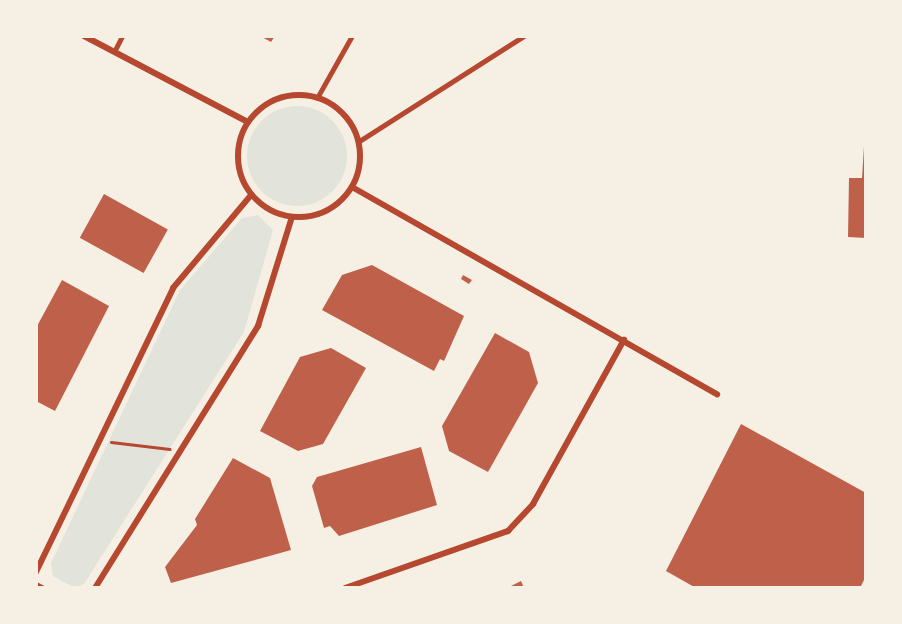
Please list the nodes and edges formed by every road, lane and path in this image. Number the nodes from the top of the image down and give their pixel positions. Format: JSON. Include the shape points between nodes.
{"nodes":[{"id":1,"x":84,"y":36,"type":"edge"},
{"id":2,"x":122,"y":36,"type":"edge"},
{"id":3,"x":352,"y":36,"type":"edge"},
{"id":4,"x":524,"y":36,"type":"edge"},
{"id":5,"x":114,"y":52,"type":"junction"},
{"id":6,"x":317,"y":98,"type":"junction"},
{"id":7,"x":248,"y":122,"type":"junction"},
{"id":8,"x":358,"y":142,"type":"junction"},
{"id":9,"x":352,"y":187,"type":"junction"},
{"id":10,"x":251,"y":195,"type":"junction"},
{"id":11,"x":292,"y":217,"type":"junction"},
{"id":12,"x":624,"y":340,"type":"junction"},
{"id":13,"x":717,"y":394,"type":"dead end"},
{"id":14,"x":101,"y":437,"type":"junction"},
{"id":15,"x":177,"y":453,"type":"junction"},
{"id":16,"x":36,"y":572,"type":"edge"},
{"id":17,"x":36,"y":585,"type":"edge"},
{"id":18,"x":42,"y":588,"type":"edge"},
{"id":19,"x":95,"y":588,"type":"edge"},
{"id":20,"x":345,"y":588,"type":"edge"}],
"edges":[{"from":1,"to":5,"type":"street"},
{"from":2,"to":5,"type":"lane"},
{"from":3,"to":6,"type":"lane"},
{"from":4,"to":8,"type":"lane"},
{"from":5,"to":7,"type":"street"},
{"from":6,"to":7,"type":"street","via":[[278,99]]},
{"from":6,"to":8,"type":"street","via":[[350,123]]},
{"from":7,"to":10,"type":"street","via":[[238,159]]},
{"from":8,"to":9,"type":"street"},
{"from":9,"to":11,"type":"street","via":[[326,211]]},
{"from":9,"to":12,"type":"street"},
{"from":10,"to":11,"type":"street"},
{"from":10,"to":14,"type":"street","via":[[173,288]]},
{"from":11,"to":15,"type":"street","via":[[258,326]]},
{"from":12,"to":13,"type":"street"},
{"from":12,"to":20,"type":"street","via":[[533,504],[508,531]]},
{"from":14,"to":15,"type":"path"},
{"from":14,"to":16,"type":"street"},
{"from":15,"to":19,"type":"street"},
{"from":17,"to":18,"type":"street"}]}
